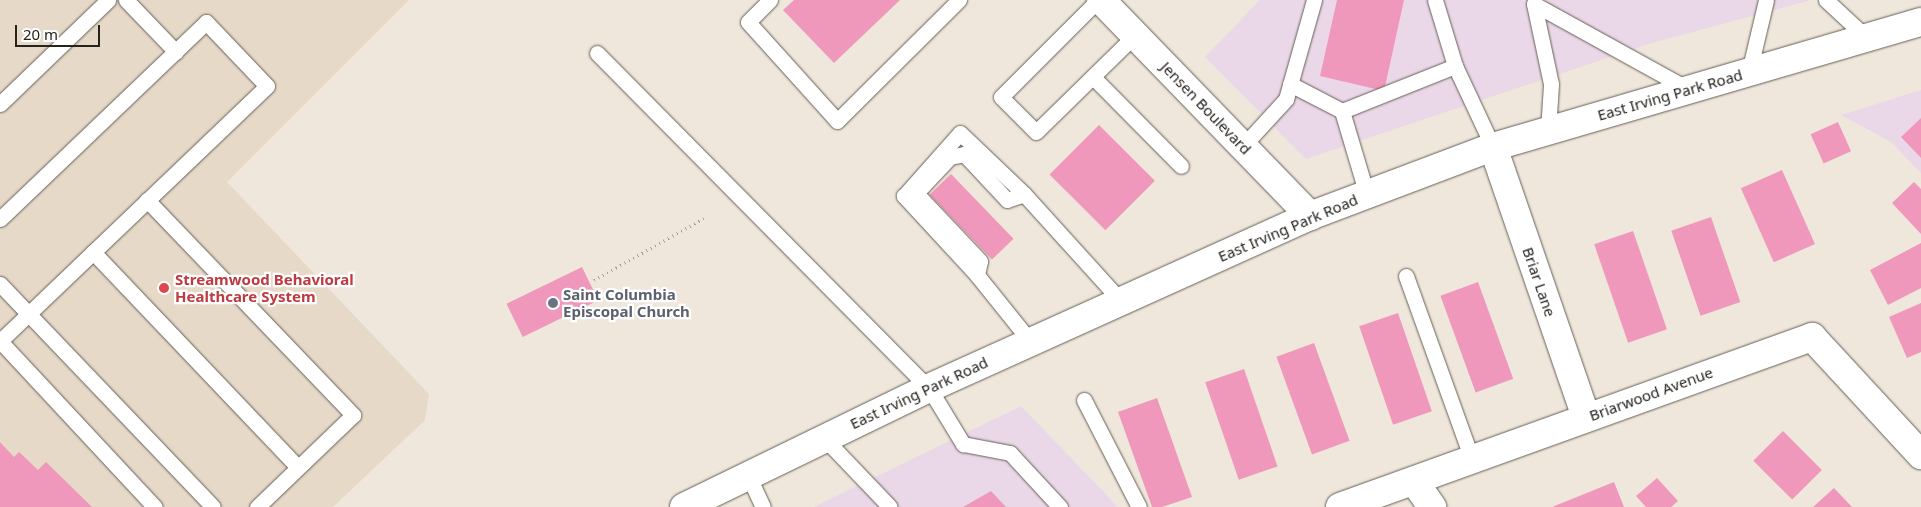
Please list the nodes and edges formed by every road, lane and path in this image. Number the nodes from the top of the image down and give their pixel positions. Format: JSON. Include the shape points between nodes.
{"nodes":[{"id":1,"x":108,"y":0,"type":"edge"},
{"id":2,"x":126,"y":0,"type":"edge"},
{"id":3,"x":770,"y":0,"type":"edge"},
{"id":4,"x":959,"y":0,"type":"edge"},
{"id":5,"x":1100,"y":0,"type":"edge"},
{"id":6,"x":1314,"y":0,"type":"edge"},
{"id":7,"x":1435,"y":0,"type":"edge"},
{"id":8,"x":1766,"y":0,"type":"edge"},
{"id":9,"x":1826,"y":0,"type":"edge"},
{"id":10,"x":1533,"y":2,"type":"edge"},
{"id":11,"x":1921,"y":22,"type":"edge"},
{"id":12,"x":1135,"y":35,"type":"junction"},
{"id":13,"x":1866,"y":37,"type":"junction"},
{"id":14,"x":176,"y":52,"type":"junction"},
{"id":15,"x":597,"y":54,"type":"dead end"},
{"id":16,"x":1455,"y":66,"type":"junction"},
{"id":17,"x":1749,"y":72,"type":"junction"},
{"id":18,"x":1092,"y":77,"type":"junction"},
{"id":19,"x":1290,"y":84,"type":"junction"},
{"id":20,"x":1688,"y":89,"type":"junction"},
{"id":21,"x":0,"y":104,"type":"edge"},
{"id":22,"x":1342,"y":111,"type":"junction"},
{"id":23,"x":1548,"y":131,"type":"junction"},
{"id":24,"x":1243,"y":146,"type":"junction"},
{"id":25,"x":1493,"y":147,"type":"junction"},
{"id":26,"x":1181,"y":166,"type":"dead end"},
{"id":27,"x":1024,"y":194,"type":"junction"},
{"id":28,"x":1367,"y":194,"type":"junction"},
{"id":29,"x":147,"y":200,"type":"junction"},
{"id":30,"x":1310,"y":216,"type":"junction"},
{"id":31,"x":704,"y":218,"type":"dead end"},
{"id":32,"x":0,"y":219,"type":"edge"},
{"id":33,"x":93,"y":252,"type":"junction"},
{"id":34,"x":977,"y":275,"type":"junction"},
{"id":35,"x":1406,"y":276,"type":"dead end"},
{"id":36,"x":594,"y":280,"type":"dead end"},
{"id":37,"x":0,"y":284,"type":"edge"},
{"id":38,"x":1121,"y":300,"type":"junction"},
{"id":39,"x":28,"y":314,"type":"junction"},
{"id":40,"x":0,"y":341,"type":"edge"},
{"id":41,"x":1030,"y":341,"type":"junction"},
{"id":42,"x":928,"y":388,"type":"junction"},
{"id":43,"x":1084,"y":400,"type":"dead end"},
{"id":44,"x":1586,"y":417,"type":"junction"},
{"id":45,"x":824,"y":438,"type":"junction"},
{"id":46,"x":1921,"y":455,"type":"edge"},
{"id":47,"x":1472,"y":459,"type":"junction"},
{"id":48,"x":298,"y":467,"type":"junction"},
{"id":49,"x":748,"y":475,"type":"junction"},
{"id":50,"x":1414,"y":481,"type":"junction"},
{"id":51,"x":155,"y":507,"type":"edge"},
{"id":52,"x":213,"y":507,"type":"edge"},
{"id":53,"x":257,"y":507,"type":"edge"},
{"id":54,"x":684,"y":507,"type":"edge"},
{"id":55,"x":764,"y":507,"type":"edge"},
{"id":56,"x":890,"y":507,"type":"edge"},
{"id":57,"x":1060,"y":507,"type":"edge"},
{"id":58,"x":1139,"y":507,"type":"edge"},
{"id":59,"x":1340,"y":507,"type":"edge"},
{"id":60,"x":1432,"y":507,"type":"edge"}],
"edges":[{"from":1,"to":21,"type":"lane"},
{"from":2,"to":14,"type":"lane"},
{"from":3,"to":4,"type":"lane","via":[[748,22],[837,121]]},
{"from":5,"to":12,"type":"main road","name":"Jensen Boulevard"},
{"from":5,"to":18,"type":"lane","via":[[1001,97],[1036,132]]},
{"from":6,"to":19,"type":"lane"},
{"from":7,"to":16,"type":"lane"},
{"from":8,"to":17,"type":"lane"},
{"from":9,"to":13,"type":"lane"},
{"from":10,"to":20,"type":"lane"},
{"from":10,"to":23,"type":"lane","via":[[1551,84]]},
{"from":11,"to":13,"type":"main road","name":"East Irving Park Road"},
{"from":12,"to":18,"type":"lane"},
{"from":12,"to":24,"type":"main road","name":"Jensen Boulevard"},
{"from":13,"to":17,"type":"main road","name":"East Irving Park Road"},
{"from":14,"to":29,"type":"lane","via":[[206,22],[267,86]]},
{"from":14,"to":32,"type":"lane"},
{"from":15,"to":42,"type":"lane"},
{"from":16,"to":22,"type":"lane"},
{"from":16,"to":25,"type":"lane"},
{"from":17,"to":20,"type":"main road","name":"East Irving Park Road"},
{"from":18,"to":26,"type":"lane"},
{"from":19,"to":22,"type":"lane"},
{"from":19,"to":24,"type":"lane","via":[[1286,99]]},
{"from":20,"to":23,"type":"main road","name":"East Irving Park Road"},
{"from":22,"to":28,"type":"lane"},
{"from":23,"to":25,"type":"main road","name":"East Irving Park Road"},
{"from":24,"to":30,"type":"main road","name":"Jensen Boulevard"},
{"from":25,"to":28,"type":"main road","name":"East Irving Park Road"},
{"from":25,"to":44,"type":"main road","name":"Briar Lane"},
{"from":27,"to":34,"type":"lane","via":[[1007,200],[964,154],[950,157],[916,193],[980,261]]},
{"from":27,"to":34,"type":"lane","via":[[960,133],[904,196]]},
{"from":27,"to":38,"type":"lane"},
{"from":28,"to":30,"type":"main road","name":"East Irving Park Road"},
{"from":29,"to":33,"type":"lane"},
{"from":29,"to":48,"type":"lane","via":[[353,416]]},
{"from":30,"to":38,"type":"main road","name":"East Irving Park Road"},
{"from":31,"to":36,"type":"path"},
{"from":33,"to":39,"type":"lane"},
{"from":33,"to":48,"type":"lane"},
{"from":34,"to":41,"type":"lane"},
{"from":35,"to":47,"type":"lane"},
{"from":37,"to":39,"type":"lane"},
{"from":38,"to":41,"type":"main road","name":"East Irving Park Road"},
{"from":39,"to":40,"type":"lane"},
{"from":39,"to":52,"type":"lane"},
{"from":40,"to":51,"type":"lane"},
{"from":41,"to":42,"type":"main road","name":"East Irving Park Road"},
{"from":42,"to":45,"type":"main road","name":"East Irving Park Road"},
{"from":42,"to":57,"type":"lane","via":[[963,444],[1010,453]]},
{"from":43,"to":58,"type":"lane"},
{"from":44,"to":46,"type":"main road","name":"Briarwood Avenue","via":[[1812,337]]},
{"from":44,"to":47,"type":"main road","name":"Briarwood Avenue"},
{"from":45,"to":49,"type":"main road","name":"East Irving Park Road"},
{"from":45,"to":56,"type":"lane"},
{"from":47,"to":50,"type":"main road","name":"Briarwood Avenue"},
{"from":48,"to":53,"type":"lane"},
{"from":49,"to":54,"type":"main road","name":"East Irving Park Road"},
{"from":49,"to":55,"type":"lane"},
{"from":50,"to":59,"type":"main road","name":"Briarwood Avenue"},
{"from":50,"to":60,"type":"main road"}]}
